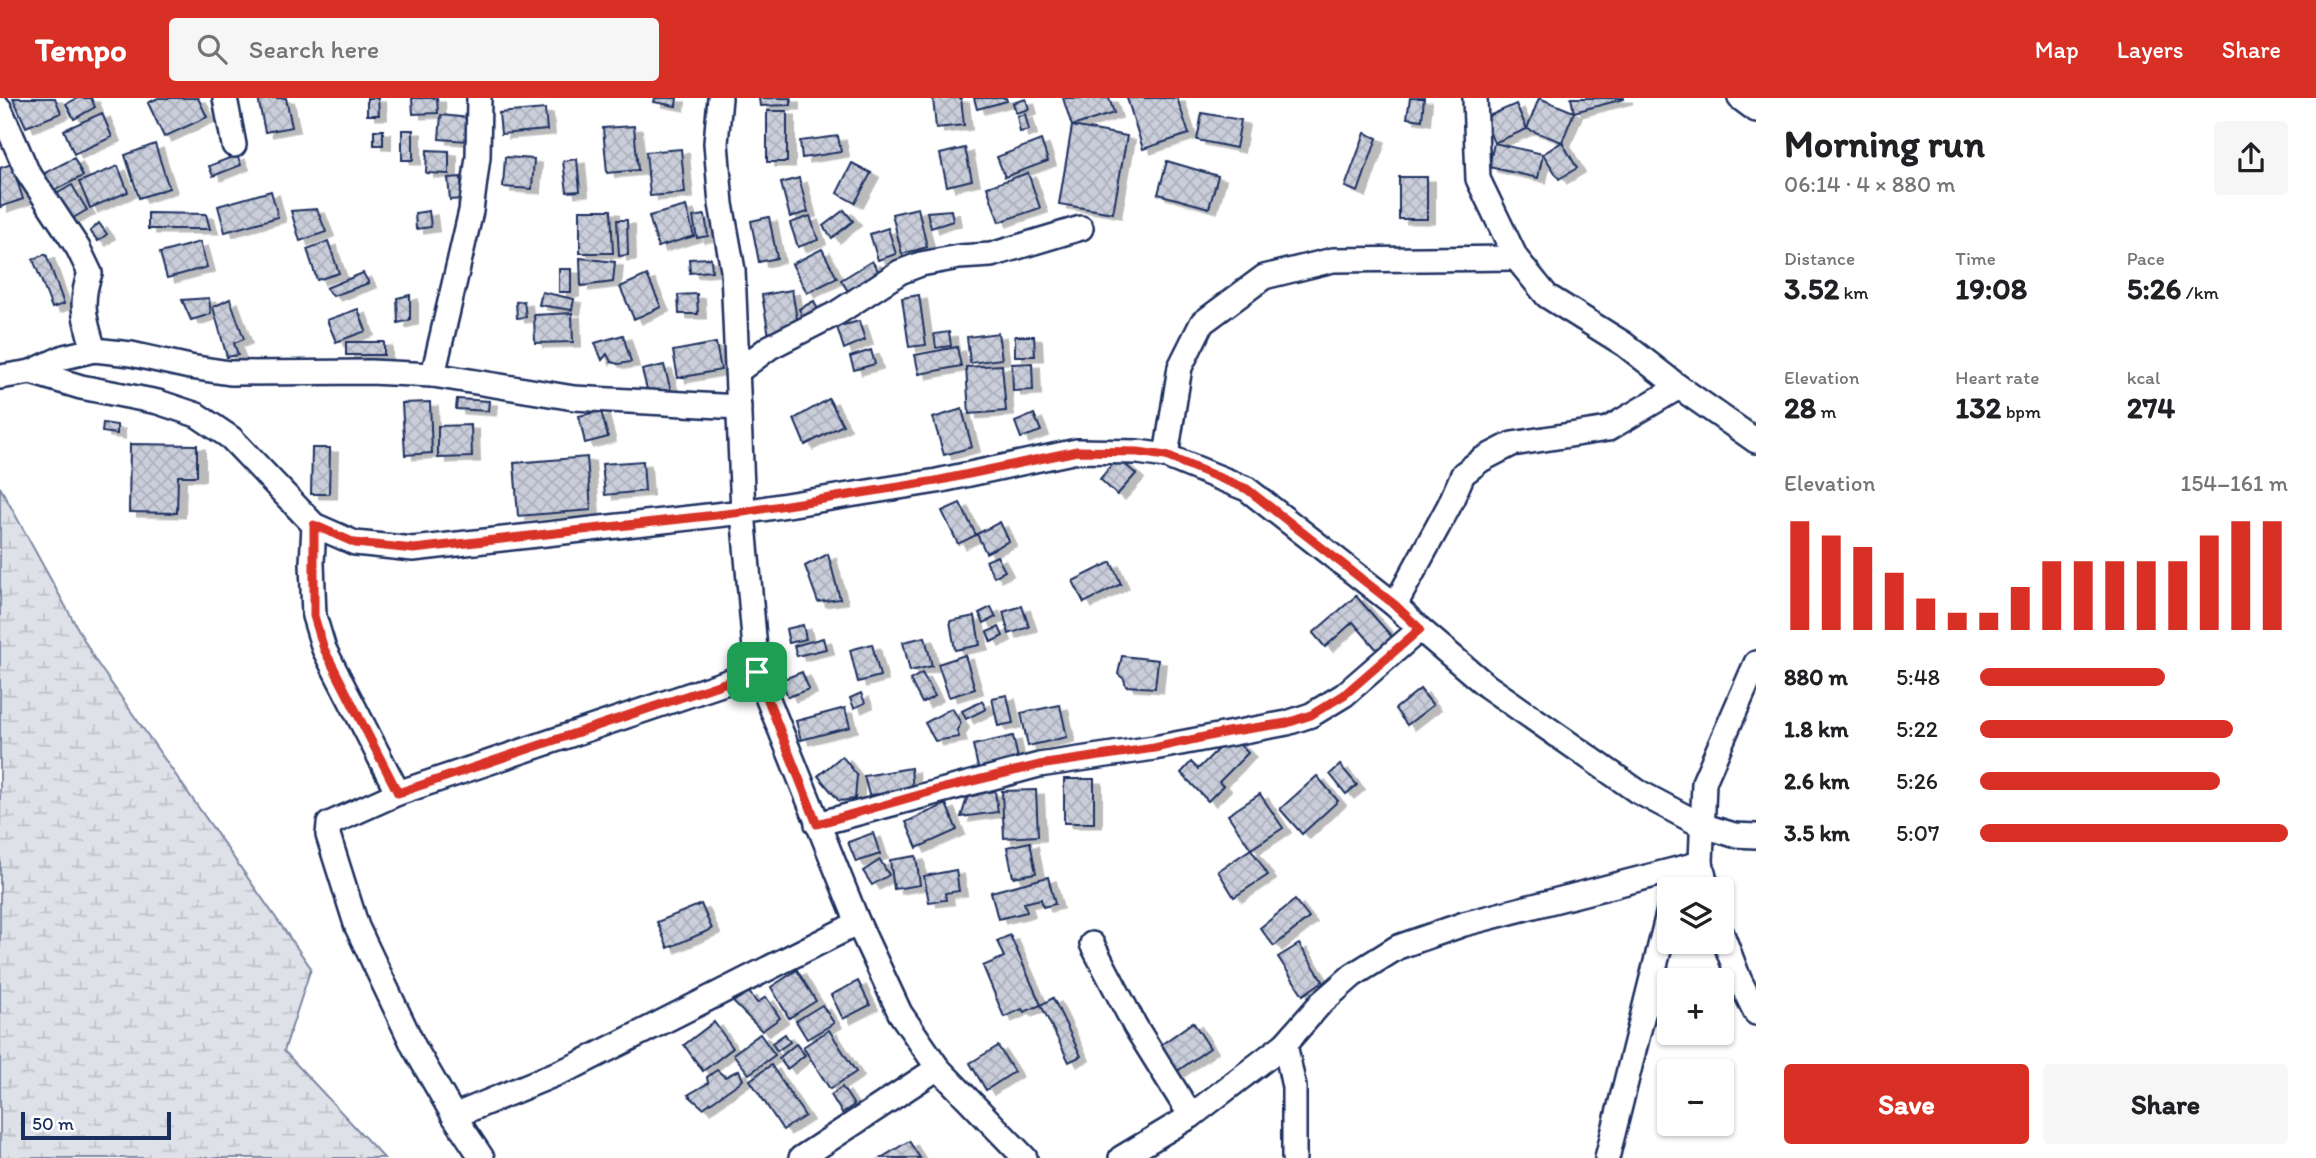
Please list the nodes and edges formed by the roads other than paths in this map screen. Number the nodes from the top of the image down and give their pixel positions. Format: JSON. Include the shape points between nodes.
{"nodes":[{"id":1,"x":225,"y":98,"type":"edge"},
{"id":2,"x":479,"y":98,"type":"edge"},
{"id":3,"x":720,"y":98,"type":"edge"},
{"id":4,"x":1475,"y":98,"type":"edge"},
{"id":5,"x":1740,"y":98,"type":"edge"},
{"id":6,"x":0,"y":109,"type":"edge"},
{"id":7,"x":1756,"y":110,"type":"edge"},
{"id":8,"x":234,"y":145,"type":"dead end"},
{"id":9,"x":1081,"y":228,"type":"dead end"},
{"id":10,"x":1516,"y":258,"type":"junction"},
{"id":11,"x":94,"y":350,"type":"junction"},
{"id":12,"x":737,"y":371,"type":"junction"},
{"id":13,"x":31,"y":372,"type":"junction"},
{"id":14,"x":433,"y":375,"type":"junction"},
{"id":15,"x":0,"y":377,"type":"edge"},
{"id":16,"x":1679,"y":387,"type":"junction"},
{"id":17,"x":739,"y":407,"type":"junction"},
{"id":18,"x":1756,"y":441,"type":"edge"},
{"id":19,"x":1166,"y":456,"type":"junction"},
{"id":20,"x":743,"y":512,"type":"junction"},
{"id":21,"x":314,"y":525,"type":"junction"},
{"id":22,"x":1395,"y":605,"type":"junction"},
{"id":23,"x":1420,"y":629,"type":"junction"},
{"id":24,"x":1756,"y":663,"type":"edge"},
{"id":25,"x":757,"y":672,"type":"junction"},
{"id":26,"x":398,"y":793,"type":"junction"},
{"id":27,"x":817,"y":824,"type":"junction"},
{"id":28,"x":1701,"y":825,"type":"junction"},
{"id":29,"x":1756,"y":836,"type":"edge"},
{"id":30,"x":1685,"y":873,"type":"edge"},
{"id":31,"x":858,"y":923,"type":"junction"},
{"id":32,"x":1092,"y":944,"type":"dead end"},
{"id":33,"x":1658,"y":954,"type":"edge"},
{"id":34,"x":1730,"y":954,"type":"edge"},
{"id":35,"x":1756,"y":1013,"type":"edge"},
{"id":36,"x":1285,"y":1044,"type":"junction"},
{"id":37,"x":937,"y":1068,"type":"junction"},
{"id":38,"x":454,"y":1116,"type":"junction"},
{"id":39,"x":1191,"y":1116,"type":"junction"},
{"id":40,"x":482,"y":1158,"type":"edge"},
{"id":41,"x":801,"y":1158,"type":"edge"},
{"id":42,"x":1024,"y":1158,"type":"edge"},
{"id":43,"x":1121,"y":1158,"type":"edge"},
{"id":44,"x":1294,"y":1158,"type":"edge"},
{"id":45,"x":1607,"y":1158,"type":"edge"}],
"edges":[{"from":1,"to":8,"type":"street"},
{"from":2,"to":14,"type":"street","via":[[471,211]]},
{"from":3,"to":12,"type":"street","via":[[716,144],[733,270]]},
{"from":4,"to":10,"type":"street","via":[[1478,179]]},
{"from":5,"to":7,"type":"street"},
{"from":6,"to":11,"type":"street","via":[[27,171],[90,273],[83,307]]},
{"from":9,"to":12,"type":"street","via":[[991,255],[921,264],[900,272]]},
{"from":10,"to":16,"type":"street","via":[[1547,296],[1624,344]]},
{"from":10,"to":19,"type":"street","via":[[1333,260],[1264,277],[1202,323],[1180,367]]},
{"from":11,"to":13,"type":"street"},
{"from":11,"to":14,"type":"street","via":[[230,373]]},
{"from":12,"to":17,"type":"street"},
{"from":13,"to":15,"type":"street"},
{"from":13,"to":21,"type":"street","via":[[197,415],[230,439]]},
{"from":14,"to":17,"type":"street","via":[[574,398]]},
{"from":16,"to":18,"type":"street"},
{"from":16,"to":22,"type":"street","via":[[1608,429],[1512,444],[1481,460],[1463,474]]},
{"from":17,"to":20,"type":"street"},
{"from":19,"to":20,"type":"street","via":[[1077,451],[936,481]]},
{"from":19,"to":22,"type":"street","via":[[1247,489]]},
{"from":20,"to":21,"type":"street","via":[[414,549],[355,543]]},
{"from":20,"to":25,"type":"street"},
{"from":21,"to":26,"type":"street","via":[[314,616],[324,649]]},
{"from":22,"to":23,"type":"street"},
{"from":23,"to":27,"type":"street","via":[[1344,695],[1287,723],[1039,765]]},
{"from":23,"to":28,"type":"street","via":[[1487,687],[1637,790]]},
{"from":24,"to":28,"type":"street","via":[[1704,782]]},
{"from":25,"to":26,"type":"street"},
{"from":25,"to":27,"type":"street"},
{"from":26,"to":38,"type":"street","via":[[328,824],[328,835],[357,928],[414,1047]]},
{"from":27,"to":31,"type":"street"},
{"from":28,"to":29,"type":"street"},
{"from":28,"to":30,"type":"street"},
{"from":30,"to":36,"type":"street","via":[[1464,924],[1398,947],[1353,975]]},
{"from":31,"to":37,"type":"street","via":[[900,1013]]},
{"from":31,"to":38,"type":"street","via":[[575,1066]]},
{"from":32,"to":39,"type":"street","via":[[1135,1026]]},
{"from":33,"to":45,"type":"street"},
{"from":34,"to":35,"type":"street"},
{"from":36,"to":39,"type":"street"},
{"from":36,"to":44,"type":"street","via":[[1294,1087]]},
{"from":37,"to":41,"type":"street"},
{"from":37,"to":42,"type":"street"},
{"from":38,"to":40,"type":"street"},
{"from":39,"to":43,"type":"street"}]}
